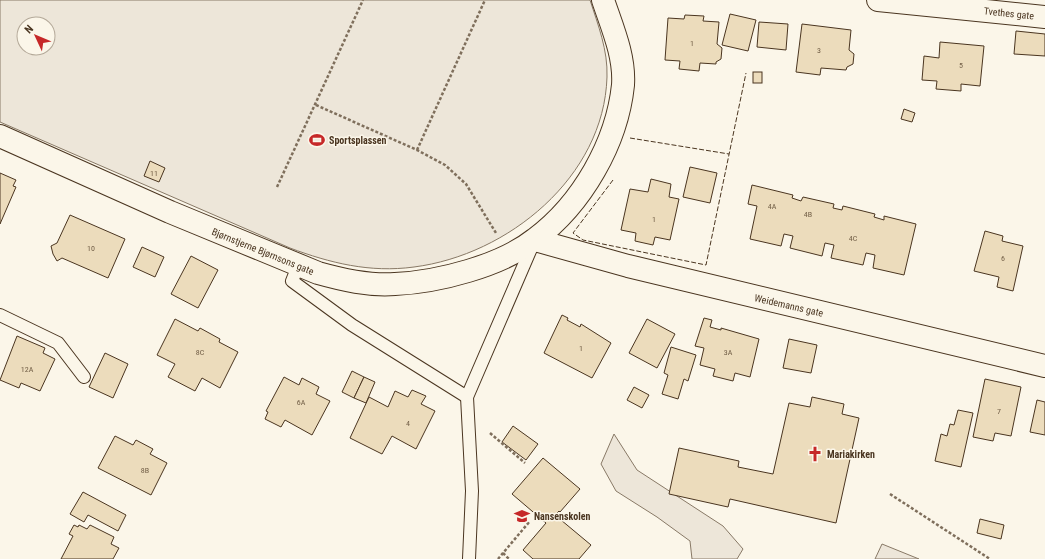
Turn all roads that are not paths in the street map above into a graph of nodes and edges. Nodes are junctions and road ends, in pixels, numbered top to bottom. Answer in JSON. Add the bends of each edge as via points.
{"nodes":[{"id":1,"x":603,"y":0,"type":"edge"},
{"id":2,"x":878,"y":0,"type":"edge"},
{"id":3,"x":1045,"y":17,"type":"edge"},
{"id":4,"x":0,"y":136,"type":"edge"},
{"id":5,"x":535,"y":240,"type":"junction"},
{"id":6,"x":298,"y":266,"type":"junction"},
{"id":7,"x":0,"y":315,"type":"edge"},
{"id":8,"x":1045,"y":366,"type":"edge"},
{"id":9,"x":84,"y":377,"type":"dead end"},
{"id":10,"x":467,"y":397,"type":"junction"},
{"id":11,"x":469,"y":559,"type":"edge"}],
"edges":[{"from":1,"to":5,"type":"street","name":"Bjørnstjerne Bjørnsons gate","via":[[622,59],[623,84],[620,104],[611,134],[583,189]]},
{"from":2,"to":3,"type":"street","name":"Tvethes gate"},
{"from":4,"to":6,"type":"street","name":"Bjørnstjerne Bjørnsons gate"},
{"from":5,"to":6,"type":"street","name":"Bjørnstjerne Bjørnsons gate","via":[[508,255],[452,275],[395,284],[342,280]]},
{"from":5,"to":8,"type":"street","name":"Weidemanns gate","via":[[628,266]]},
{"from":5,"to":10,"type":"lane"},
{"from":6,"to":10,"type":"lane","via":[[292,281],[352,326]]},
{"from":7,"to":9,"type":"lane","via":[[58,343]]},
{"from":10,"to":11,"type":"lane","via":[[472,491]]}]}
